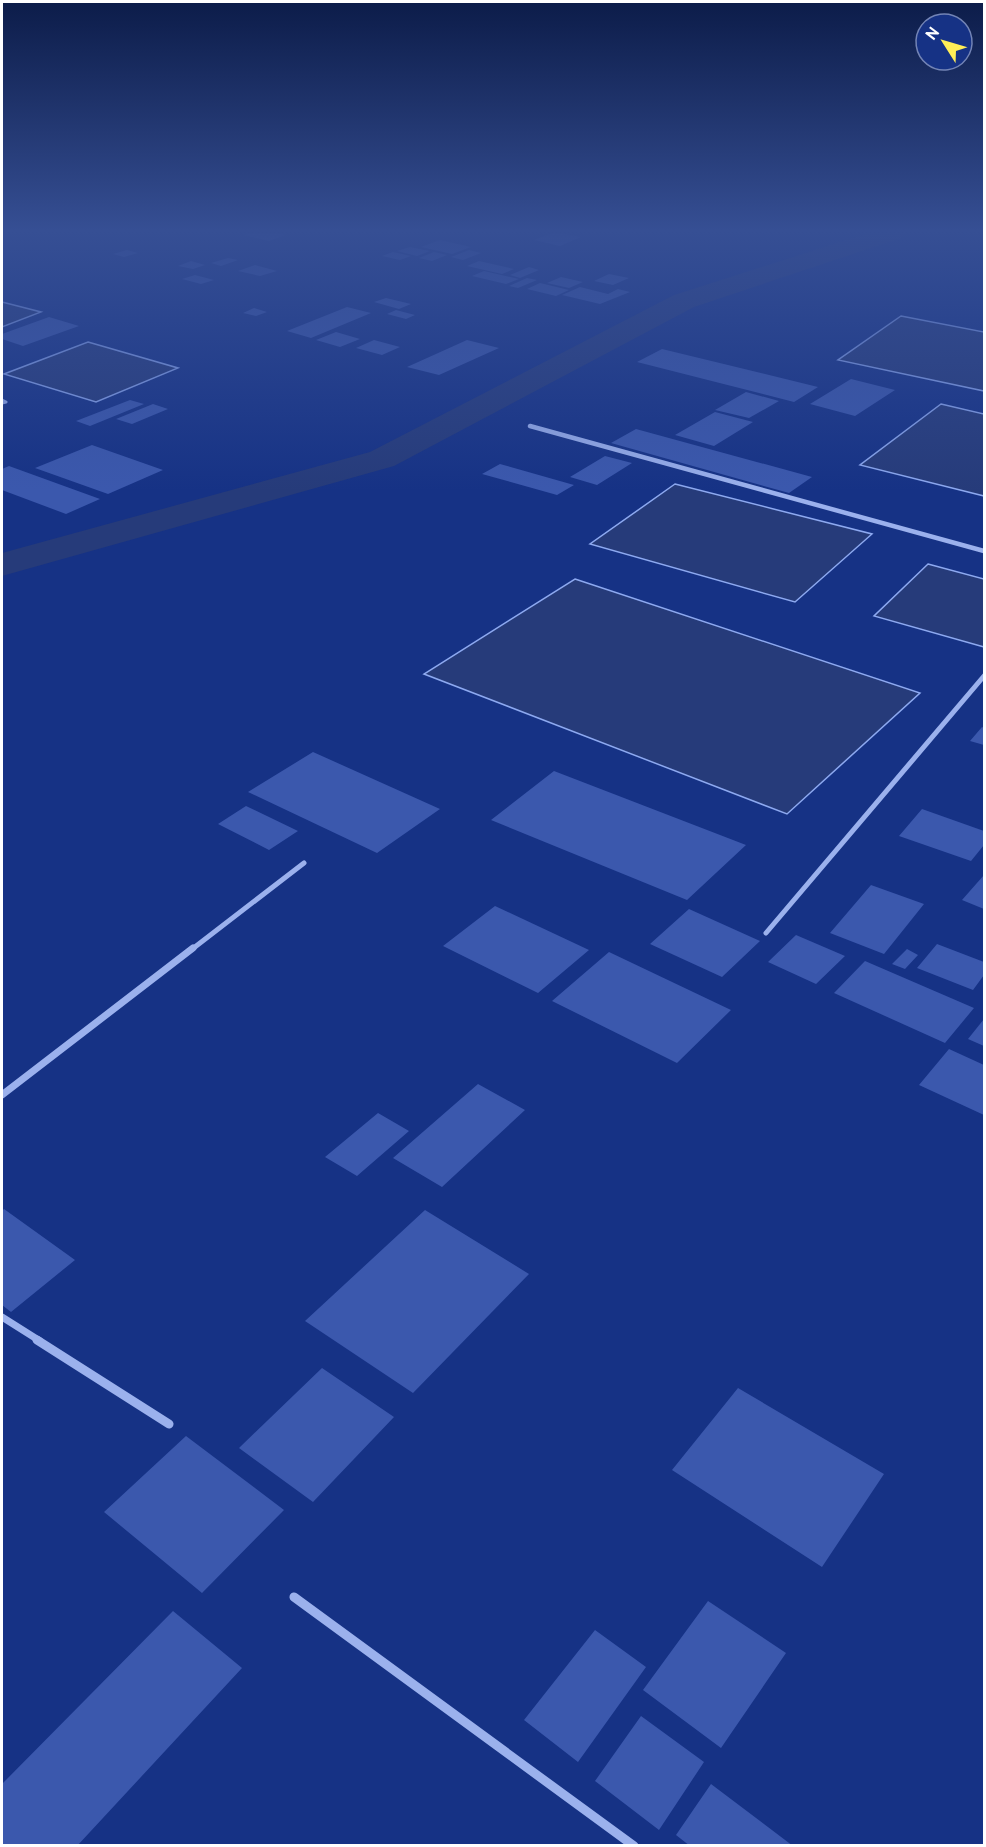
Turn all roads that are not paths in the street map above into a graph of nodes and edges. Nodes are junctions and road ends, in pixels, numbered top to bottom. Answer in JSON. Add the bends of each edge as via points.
{"nodes":[{"id":1,"x":530,"y":426,"type":"dead end"},
{"id":2,"x":984,"y":551,"type":"edge"},
{"id":3,"x":984,"y":676,"type":"edge"},
{"id":4,"x":304,"y":863,"type":"dead end"},
{"id":5,"x":766,"y":933,"type":"dead end"},
{"id":6,"x":2,"y":1095,"type":"edge"},
{"id":7,"x":2,"y":1317,"type":"edge"},
{"id":8,"x":169,"y":1424,"type":"dead end"},
{"id":9,"x":294,"y":1597,"type":"dead end"},
{"id":10,"x":634,"y":1845,"type":"edge"}],
"edges":[{"from":1,"to":2,"type":"street"},
{"from":3,"to":5,"type":"street"},
{"from":4,"to":6,"type":"street"},
{"from":7,"to":8,"type":"street"},
{"from":9,"to":10,"type":"street"}]}
